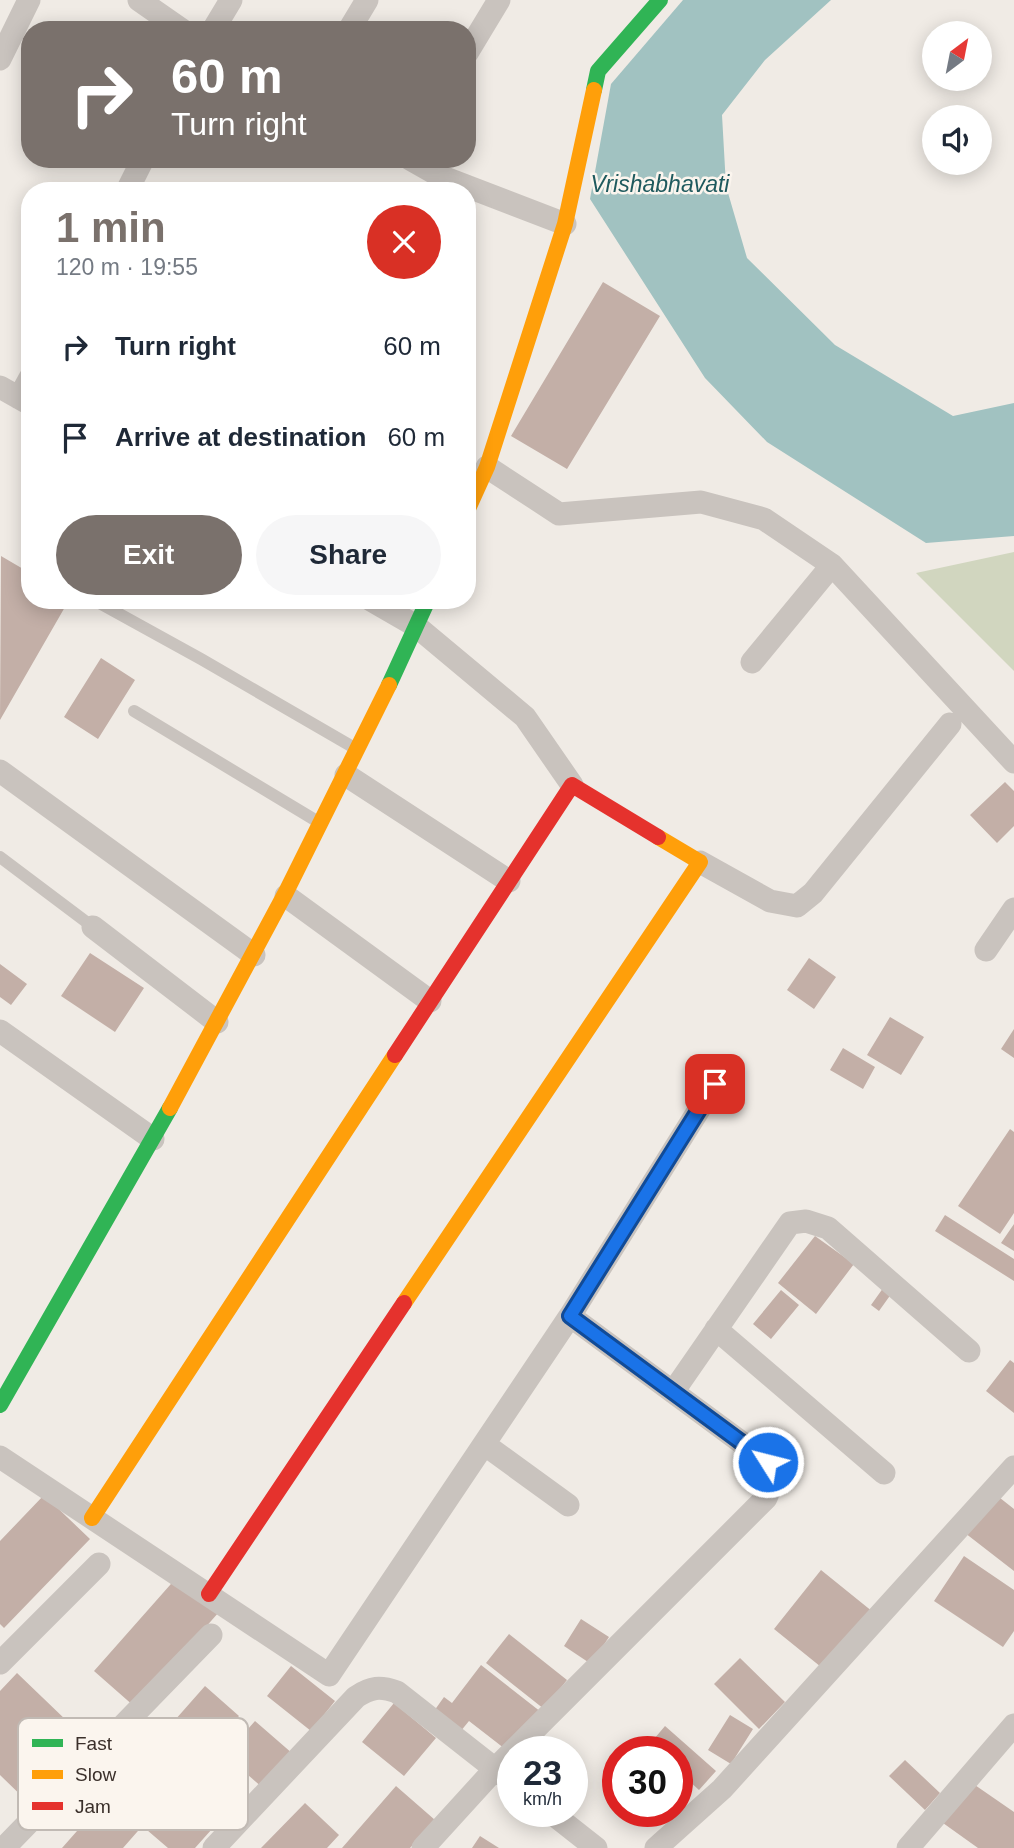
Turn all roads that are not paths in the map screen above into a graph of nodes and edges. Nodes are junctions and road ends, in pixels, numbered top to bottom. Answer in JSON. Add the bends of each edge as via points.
{"nodes":[{"id":1,"x":29,"y":0,"type":"edge"},
{"id":2,"x":139,"y":0,"type":"edge"},
{"id":3,"x":231,"y":0,"type":"edge"},
{"id":4,"x":366,"y":0,"type":"edge"},
{"id":5,"x":499,"y":0,"type":"edge"},
{"id":6,"x":660,"y":0,"type":"edge"},
{"id":7,"x":168,"y":21,"type":"edge"},
{"id":8,"x":218,"y":21,"type":"edge"},
{"id":9,"x":354,"y":21,"type":"edge"},
{"id":10,"x":476,"y":38,"type":"edge"},
{"id":11,"x":0,"y":59,"type":"edge"},
{"id":12,"x":426,"y":168,"type":"edge"},
{"id":13,"x":456,"y":182,"type":"edge"},
{"id":14,"x":476,"y":190,"type":"edge"},
{"id":15,"x":565,"y":224,"type":"junction"},
{"id":16,"x":486,"y":467,"type":"junction"},
{"id":17,"x":476,"y":490,"type":"edge"},
{"id":18,"x":832,"y":565,"type":"junction"},
{"id":19,"x":110,"y":609,"type":"edge"},
{"id":20,"x":387,"y":609,"type":"edge"},
{"id":21,"x":424,"y":609,"type":"edge"},
{"id":22,"x":416,"y":626,"type":"junction"},
{"id":23,"x":752,"y":662,"type":"dead end"},
{"id":24,"x":134,"y":711,"type":"dead end"},
{"id":25,"x":950,"y":724,"type":"dead end"},
{"id":26,"x":358,"y":750,"type":"junction"},
{"id":27,"x":1014,"y":762,"type":"edge"},
{"id":28,"x":0,"y":771,"type":"edge"},
{"id":29,"x":346,"y":775,"type":"junction"},
{"id":30,"x":572,"y":785,"type":"junction"},
{"id":31,"x":322,"y":824,"type":"junction"},
{"id":32,"x":0,"y":857,"type":"edge"},
{"id":33,"x":700,"y":862,"type":"junction"},
{"id":34,"x":509,"y":881,"type":"junction"},
{"id":35,"x":286,"y":896,"type":"junction"},
{"id":36,"x":1014,"y":909,"type":"edge"},
{"id":37,"x":93,"y":927,"type":"joint"},
{"id":38,"x":986,"y":950,"type":"dead end"},
{"id":39,"x":254,"y":955,"type":"junction"},
{"id":40,"x":430,"y":1001,"type":"junction"},
{"id":41,"x":217,"y":1022,"type":"junction"},
{"id":42,"x":0,"y":1031,"type":"edge"},
{"id":43,"x":715,"y":1084,"type":"dead end"},
{"id":44,"x":153,"y":1139,"type":"junction"},
{"id":45,"x":570,"y":1316,"type":"junction"},
{"id":46,"x":716,"y":1329,"type":"junction"},
{"id":47,"x":969,"y":1351,"type":"dead end"},
{"id":48,"x":673,"y":1392,"type":"junction"},
{"id":49,"x":0,"y":1405,"type":"edge"},
{"id":50,"x":484,"y":1444,"type":"junction"},
{"id":51,"x":0,"y":1457,"type":"edge"},
{"id":52,"x":1014,"y":1467,"type":"edge"},
{"id":53,"x":884,"y":1473,"type":"dead end"},
{"id":54,"x":568,"y":1506,"type":"dead end"},
{"id":55,"x":92,"y":1518,"type":"junction"},
{"id":56,"x":99,"y":1564,"type":"dead end"},
{"id":57,"x":209,"y":1594,"type":"junction"},
{"id":58,"x":211,"y":1635,"type":"dead end"},
{"id":59,"x":0,"y":1663,"type":"edge"},
{"id":60,"x":130,"y":1718,"type":"edge"},
{"id":61,"x":1014,"y":1725,"type":"edge"},
{"id":62,"x":542,"y":1736,"type":"edge"},
{"id":63,"x":497,"y":1771,"type":"edge"},
{"id":64,"x":497,"y":1782,"type":"edge"},
{"id":65,"x":248,"y":1812,"type":"edge"},
{"id":66,"x":569,"y":1827,"type":"edge"},
{"id":67,"x":21,"y":1830,"type":"edge"},
{"id":68,"x":231,"y":1830,"type":"edge"},
{"id":69,"x":4,"y":1848,"type":"edge"},
{"id":70,"x":214,"y":1848,"type":"edge"},
{"id":71,"x":423,"y":1848,"type":"edge"},
{"id":72,"x":596,"y":1848,"type":"edge"},
{"id":73,"x":656,"y":1848,"type":"edge"},
{"id":74,"x":910,"y":1848,"type":"edge"}],
"edges":[{"from":1,"to":11,"type":"street"},
{"from":2,"to":7,"type":"street"},
{"from":3,"to":8,"type":"street"},
{"from":4,"to":9,"type":"street"},
{"from":5,"to":10,"type":"street"},
{"from":6,"to":15,"type":"street","via":[[598,71]]},
{"from":12,"to":13,"type":"street"},
{"from":14,"to":15,"type":"street"},
{"from":15,"to":16,"type":"street"},
{"from":16,"to":17,"type":"street"},
{"from":16,"to":18,"type":"street","via":[[559,514],[701,502],[764,519]]},
{"from":18,"to":23,"type":"street"},
{"from":18,"to":27,"type":"street"},
{"from":19,"to":26,"type":"lane"},
{"from":20,"to":22,"type":"street"},
{"from":21,"to":22,"type":"street"},
{"from":22,"to":26,"type":"street"},
{"from":22,"to":30,"type":"street","via":[[525,717]]},
{"from":24,"to":31,"type":"lane"},
{"from":25,"to":33,"type":"street","via":[[813,893],[797,906],[769,901]]},
{"from":26,"to":29,"type":"street"},
{"from":28,"to":39,"type":"street"},
{"from":29,"to":31,"type":"street"},
{"from":29,"to":34,"type":"street"},
{"from":30,"to":33,"type":"street"},
{"from":30,"to":34,"type":"street"},
{"from":31,"to":35,"type":"street"},
{"from":32,"to":37,"type":"lane"},
{"from":33,"to":57,"type":"street"},
{"from":34,"to":40,"type":"street"},
{"from":35,"to":39,"type":"street"},
{"from":35,"to":40,"type":"street"},
{"from":36,"to":38,"type":"street"},
{"from":37,"to":41,"type":"street"},
{"from":39,"to":41,"type":"street"},
{"from":40,"to":55,"type":"street"},
{"from":41,"to":44,"type":"street"},
{"from":42,"to":44,"type":"street"},
{"from":43,"to":45,"type":"street"},
{"from":44,"to":49,"type":"street"},
{"from":45,"to":48,"type":"street"},
{"from":45,"to":50,"type":"street"},
{"from":46,"to":47,"type":"street","via":[[790,1223],[806,1221],[828,1228]]},
{"from":46,"to":48,"type":"street"},
{"from":46,"to":53,"type":"street"},
{"from":48,"to":62,"type":"street","via":[[768,1462],[775,1476],[766,1498]]},
{"from":50,"to":54,"type":"street"},
{"from":50,"to":57,"type":"street","via":[[329,1675]]},
{"from":51,"to":55,"type":"street"},
{"from":52,"to":73,"type":"street","via":[[722,1789]]},
{"from":55,"to":57,"type":"street"},
{"from":56,"to":59,"type":"street"},
{"from":58,"to":60,"type":"street"},
{"from":61,"to":74,"type":"street"},
{"from":63,"to":65,"type":"street","via":[[397,1692],[380,1687],[356,1697]]},
{"from":64,"to":71,"type":"street"},
{"from":66,"to":72,"type":"street"},
{"from":67,"to":69,"type":"street"},
{"from":68,"to":70,"type":"street"}]}
